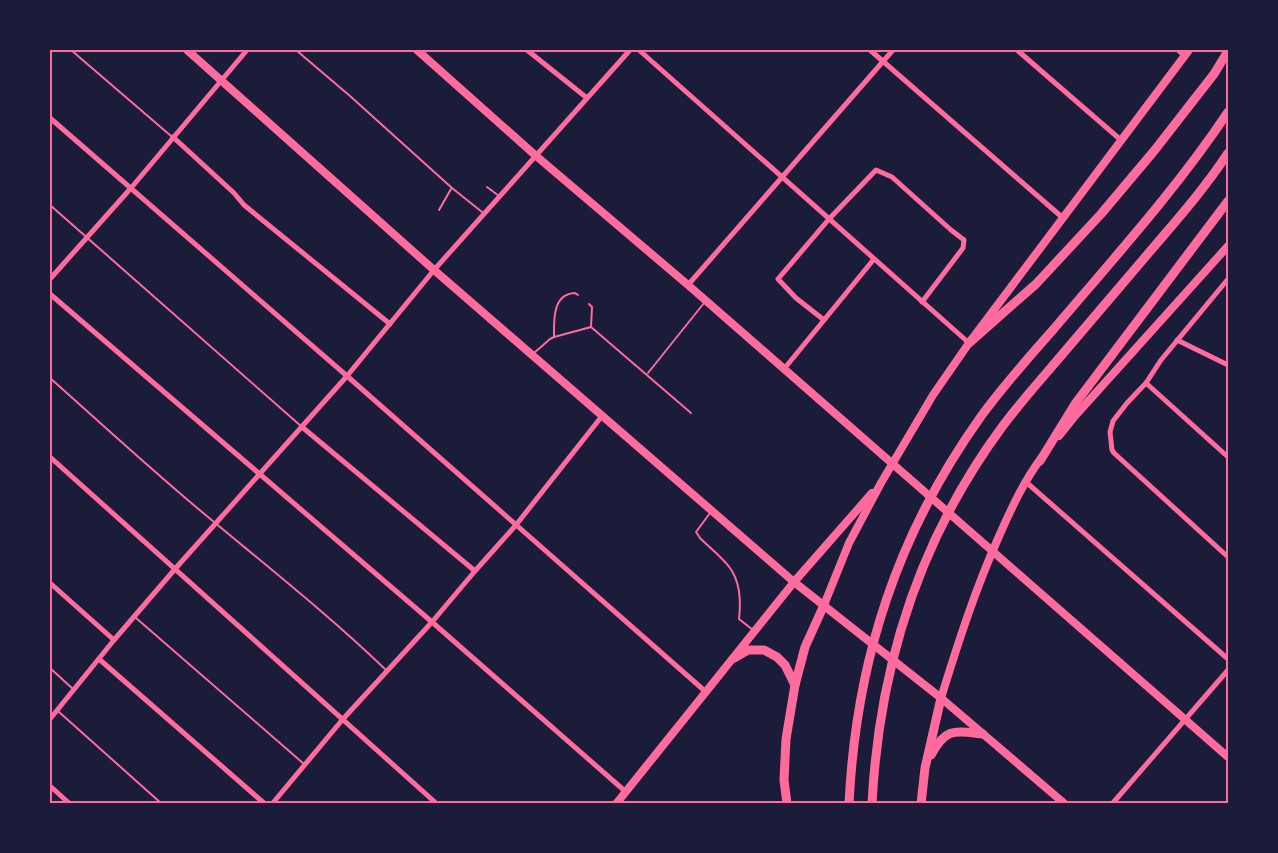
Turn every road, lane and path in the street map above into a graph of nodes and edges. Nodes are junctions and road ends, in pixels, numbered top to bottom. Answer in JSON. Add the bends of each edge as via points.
{"nodes":[{"id":1,"x":71,"y":50,"type":"edge"},
{"id":2,"x":187,"y":50,"type":"edge"},
{"id":3,"x":247,"y":50,"type":"edge"},
{"id":4,"x":296,"y":50,"type":"edge"},
{"id":5,"x":417,"y":50,"type":"edge"},
{"id":6,"x":527,"y":50,"type":"edge"},
{"id":7,"x":630,"y":50,"type":"edge"},
{"id":8,"x":639,"y":50,"type":"edge"},
{"id":9,"x":870,"y":50,"type":"edge"},
{"id":10,"x":893,"y":50,"type":"edge"},
{"id":11,"x":1017,"y":50,"type":"edge"},
{"id":12,"x":1178,"y":50,"type":"edge"},
{"id":13,"x":1228,"y":51,"type":"edge"},
{"id":14,"x":1187,"y":52,"type":"edge"},
{"id":15,"x":883,"y":61,"type":"junction"},
{"id":16,"x":221,"y":79,"type":"junction"},
{"id":17,"x":587,"y":98,"type":"junction"},
{"id":18,"x":1228,"y":112,"type":"edge"},
{"id":19,"x":50,"y":118,"type":"edge"},
{"id":20,"x":173,"y":137,"type":"junction"},
{"id":21,"x":1122,"y":141,"type":"junction"},
{"id":22,"x":1228,"y":153,"type":"edge"},
{"id":23,"x":535,"y":155,"type":"junction"},
{"id":24,"x":782,"y":177,"type":"junction"},
{"id":25,"x":487,"y":187,"type":"dead end"},
{"id":26,"x":130,"y":188,"type":"junction"},
{"id":27,"x":452,"y":188,"type":"junction"},
{"id":28,"x":500,"y":196,"type":"junction"},
{"id":29,"x":1228,"y":201,"type":"edge"},
{"id":30,"x":50,"y":205,"type":"edge"},
{"id":31,"x":439,"y":210,"type":"dead end"},
{"id":32,"x":484,"y":214,"type":"junction"},
{"id":33,"x":829,"y":219,"type":"junction"},
{"id":34,"x":1063,"y":219,"type":"junction"},
{"id":35,"x":87,"y":237,"type":"junction"},
{"id":36,"x":1228,"y":246,"type":"edge"},
{"id":37,"x":874,"y":259,"type":"junction"},
{"id":38,"x":434,"y":270,"type":"junction"},
{"id":39,"x":50,"y":279,"type":"edge"},
{"id":40,"x":1228,"y":279,"type":"edge"},
{"id":41,"x":688,"y":285,"type":"junction"},
{"id":42,"x":50,"y":294,"type":"edge"},
{"id":43,"x":578,"y":295,"type":"dead end"},
{"id":44,"x":706,"y":301,"type":"junction"},
{"id":45,"x":922,"y":302,"type":"junction"},
{"id":46,"x":589,"y":304,"type":"dead end"},
{"id":47,"x":824,"y":320,"type":"junction"},
{"id":48,"x":390,"y":324,"type":"junction"},
{"id":49,"x":591,"y":327,"type":"junction"},
{"id":50,"x":554,"y":337,"type":"junction"},
{"id":51,"x":1177,"y":340,"type":"junction"},
{"id":52,"x":969,"y":343,"type":"junction"},
{"id":53,"x":532,"y":355,"type":"junction"},
{"id":54,"x":1228,"y":365,"type":"edge"},
{"id":55,"x":784,"y":369,"type":"junction"},
{"id":56,"x":647,"y":374,"type":"junction"},
{"id":57,"x":347,"y":376,"type":"junction"},
{"id":58,"x":50,"y":378,"type":"edge"},
{"id":59,"x":1146,"y":383,"type":"junction"},
{"id":60,"x":691,"y":413,"type":"dead end"},
{"id":61,"x":603,"y":416,"type":"junction"},
{"id":62,"x":302,"y":427,"type":"junction"},
{"id":63,"x":50,"y":457,"type":"edge"},
{"id":64,"x":1228,"y":457,"type":"edge"},
{"id":65,"x":1040,"y":460,"type":"junction"},
{"id":66,"x":893,"y":464,"type":"junction"},
{"id":67,"x":261,"y":474,"type":"junction"},
{"id":68,"x":1026,"y":482,"type":"junction"},
{"id":69,"x":881,"y":483,"type":"junction"},
{"id":70,"x":712,"y":511,"type":"junction"},
{"id":71,"x":215,"y":523,"type":"junction"},
{"id":72,"x":516,"y":525,"type":"junction"},
{"id":73,"x":992,"y":551,"type":"junction"},
{"id":74,"x":1228,"y":557,"type":"edge"},
{"id":75,"x":175,"y":569,"type":"junction"},
{"id":76,"x":475,"y":571,"type":"junction"},
{"id":77,"x":794,"y":582,"type":"junction"},
{"id":78,"x":50,"y":583,"type":"edge"},
{"id":79,"x":824,"y":605,"type":"junction"},
{"id":80,"x":134,"y":616,"type":"junction"},
{"id":81,"x":432,"y":622,"type":"junction"},
{"id":82,"x":755,"y":631,"type":"junction"},
{"id":83,"x":114,"y":639,"type":"junction"},
{"id":84,"x":734,"y":658,"type":"junction"},
{"id":85,"x":99,"y":659,"type":"junction"},
{"id":86,"x":1228,"y":659,"type":"edge"},
{"id":87,"x":50,"y":668,"type":"edge"},
{"id":88,"x":1228,"y":670,"type":"edge"},
{"id":89,"x":387,"y":671,"type":"junction"},
{"id":90,"x":795,"y":685,"type":"junction"},
{"id":91,"x":74,"y":690,"type":"junction"},
{"id":92,"x":706,"y":692,"type":"junction"},
{"id":93,"x":941,"y":698,"type":"junction"},
{"id":94,"x":57,"y":710,"type":"junction"},
{"id":95,"x":50,"y":719,"type":"edge"},
{"id":96,"x":343,"y":719,"type":"junction"},
{"id":97,"x":1185,"y":720,"type":"junction"},
{"id":98,"x":983,"y":734,"type":"junction"},
{"id":99,"x":1228,"y":757,"type":"edge"},
{"id":100,"x":305,"y":765,"type":"junction"},
{"id":101,"x":925,"y":768,"type":"junction"},
{"id":102,"x":50,"y":786,"type":"edge"},
{"id":103,"x":626,"y":792,"type":"junction"},
{"id":104,"x":70,"y":804,"type":"edge"},
{"id":105,"x":162,"y":804,"type":"edge"},
{"id":106,"x":265,"y":804,"type":"edge"},
{"id":107,"x":272,"y":804,"type":"edge"},
{"id":108,"x":437,"y":804,"type":"edge"},
{"id":109,"x":616,"y":804,"type":"edge"},
{"id":110,"x":787,"y":804,"type":"edge"},
{"id":111,"x":849,"y":804,"type":"edge"},
{"id":112,"x":872,"y":804,"type":"edge"},
{"id":113,"x":921,"y":804,"type":"edge"},
{"id":114,"x":1065,"y":804,"type":"edge"},
{"id":115,"x":1112,"y":804,"type":"edge"}],
"edges":[{"from":1,"to":20,"type":"lane"},
{"from":2,"to":16,"type":"main road"},
{"from":3,"to":16,"type":"street"},
{"from":4,"to":27,"type":"lane"},
{"from":5,"to":23,"type":"main road"},
{"from":6,"to":17,"type":"street"},
{"from":7,"to":17,"type":"street"},
{"from":8,"to":24,"type":"street"},
{"from":9,"to":15,"type":"street"},
{"from":10,"to":15,"type":"street"},
{"from":11,"to":21,"type":"street"},
{"from":12,"to":14,"type":"street"},
{"from":13,"to":52,"type":"highway","via":[[1214,74],[1101,214],[1036,284]]},
{"from":14,"to":21,"type":"main road"},
{"from":15,"to":24,"type":"street"},
{"from":15,"to":34,"type":"street"},
{"from":16,"to":20,"type":"street"},
{"from":16,"to":38,"type":"main road"},
{"from":17,"to":23,"type":"street"},
{"from":18,"to":111,"type":"highway","via":[[1167,195],[984,413],[929,500],[904,553],[877,627],[854,738]]},
{"from":19,"to":26,"type":"street"},
{"from":20,"to":26,"type":"street"},
{"from":20,"to":48,"type":"street","via":[[244,205]]},
{"from":21,"to":34,"type":"main road"},
{"from":22,"to":112,"type":"highway","via":[[1002,427],[947,515],[907,609],[888,677],[876,744]]},
{"from":23,"to":28,"type":"street"},
{"from":23,"to":41,"type":"main road"},
{"from":24,"to":33,"type":"street"},
{"from":24,"to":41,"type":"street"},
{"from":25,"to":28,"type":"lane"},
{"from":26,"to":35,"type":"street"},
{"from":26,"to":57,"type":"street"},
{"from":27,"to":31,"type":"lane"},
{"from":27,"to":32,"type":"lane"},
{"from":28,"to":32,"type":"street"},
{"from":29,"to":65,"type":"highway","via":[[1075,404]]},
{"from":30,"to":35,"type":"lane"},
{"from":32,"to":38,"type":"street"},
{"from":33,"to":37,"type":"street"},
{"from":33,"to":45,"type":"street","via":[[876,170],[892,177],[964,240],[963,248]]},
{"from":33,"to":47,"type":"street","via":[[778,279]]},
{"from":34,"to":52,"type":"main road"},
{"from":35,"to":39,"type":"street"},
{"from":35,"to":62,"type":"lane"},
{"from":36,"to":65,"type":"main road"},
{"from":37,"to":45,"type":"street"},
{"from":37,"to":47,"type":"street"},
{"from":38,"to":48,"type":"street"},
{"from":38,"to":53,"type":"main road"},
{"from":40,"to":51,"type":"street"},
{"from":41,"to":44,"type":"main road"},
{"from":42,"to":67,"type":"street"},
{"from":43,"to":50,"type":"lane","via":[[567,294],[558,304],[554,312]]},
{"from":44,"to":55,"type":"main road"},
{"from":44,"to":56,"type":"lane"},
{"from":45,"to":52,"type":"street"},
{"from":46,"to":49,"type":"lane","via":[[593,315]]},
{"from":47,"to":55,"type":"street"},
{"from":48,"to":57,"type":"street"},
{"from":49,"to":50,"type":"lane"},
{"from":49,"to":56,"type":"lane"},
{"from":50,"to":53,"type":"lane"},
{"from":51,"to":54,"type":"street"},
{"from":51,"to":59,"type":"street"},
{"from":52,"to":66,"type":"main road"},
{"from":53,"to":61,"type":"main road"},
{"from":55,"to":66,"type":"main road"},
{"from":56,"to":60,"type":"lane"},
{"from":57,"to":62,"type":"street"},
{"from":57,"to":72,"type":"street"},
{"from":58,"to":71,"type":"lane"},
{"from":59,"to":64,"type":"street"},
{"from":59,"to":74,"type":"street","via":[[1113,421],[1112,450]]},
{"from":61,"to":70,"type":"main road"},
{"from":61,"to":72,"type":"street"},
{"from":62,"to":67,"type":"street"},
{"from":62,"to":76,"type":"street"},
{"from":63,"to":75,"type":"street"},
{"from":65,"to":68,"type":"main road"},
{"from":66,"to":69,"type":"main road"},
{"from":66,"to":73,"type":"main road"},
{"from":67,"to":71,"type":"street"},
{"from":67,"to":81,"type":"street"},
{"from":68,"to":73,"type":"main road"},
{"from":68,"to":86,"type":"street"},
{"from":69,"to":77,"type":"main road"},
{"from":69,"to":79,"type":"main road","via":[[849,543]]},
{"from":70,"to":77,"type":"main road"},
{"from":70,"to":82,"type":"lane","via":[[696,532],[731,568],[739,588],[739,619]]},
{"from":71,"to":75,"type":"street"},
{"from":71,"to":89,"type":"lane"},
{"from":72,"to":76,"type":"street"},
{"from":72,"to":92,"type":"street"},
{"from":73,"to":93,"type":"main road"},
{"from":73,"to":97,"type":"main road"},
{"from":75,"to":80,"type":"street"},
{"from":75,"to":96,"type":"street"},
{"from":76,"to":81,"type":"street"},
{"from":77,"to":79,"type":"main road"},
{"from":77,"to":82,"type":"main road"},
{"from":78,"to":83,"type":"street"},
{"from":79,"to":90,"type":"highway","via":[[805,647]]},
{"from":79,"to":93,"type":"main road"},
{"from":80,"to":83,"type":"street"},
{"from":80,"to":100,"type":"lane"},
{"from":81,"to":89,"type":"street"},
{"from":81,"to":103,"type":"street"},
{"from":82,"to":84,"type":"main road"},
{"from":83,"to":85,"type":"street"},
{"from":84,"to":90,"type":"highway","via":[[748,650],[764,651],[785,665]]},
{"from":84,"to":92,"type":"main road"},
{"from":85,"to":91,"type":"street"},
{"from":85,"to":106,"type":"street"},
{"from":87,"to":91,"type":"lane"},
{"from":88,"to":97,"type":"street"},
{"from":89,"to":96,"type":"street"},
{"from":90,"to":110,"type":"highway","via":[[786,739]]},
{"from":91,"to":94,"type":"street"},
{"from":92,"to":103,"type":"main road"},
{"from":93,"to":98,"type":"main road"},
{"from":93,"to":101,"type":"highway"},
{"from":94,"to":95,"type":"street"},
{"from":94,"to":105,"type":"lane"},
{"from":96,"to":100,"type":"street"},
{"from":96,"to":108,"type":"street"},
{"from":97,"to":99,"type":"main road"},
{"from":97,"to":115,"type":"street"},
{"from":98,"to":101,"type":"highway","via":[[948,734]]},
{"from":98,"to":114,"type":"main road"},
{"from":100,"to":107,"type":"street"},
{"from":101,"to":113,"type":"highway"},
{"from":102,"to":104,"type":"street"},
{"from":103,"to":109,"type":"main road"}]}
